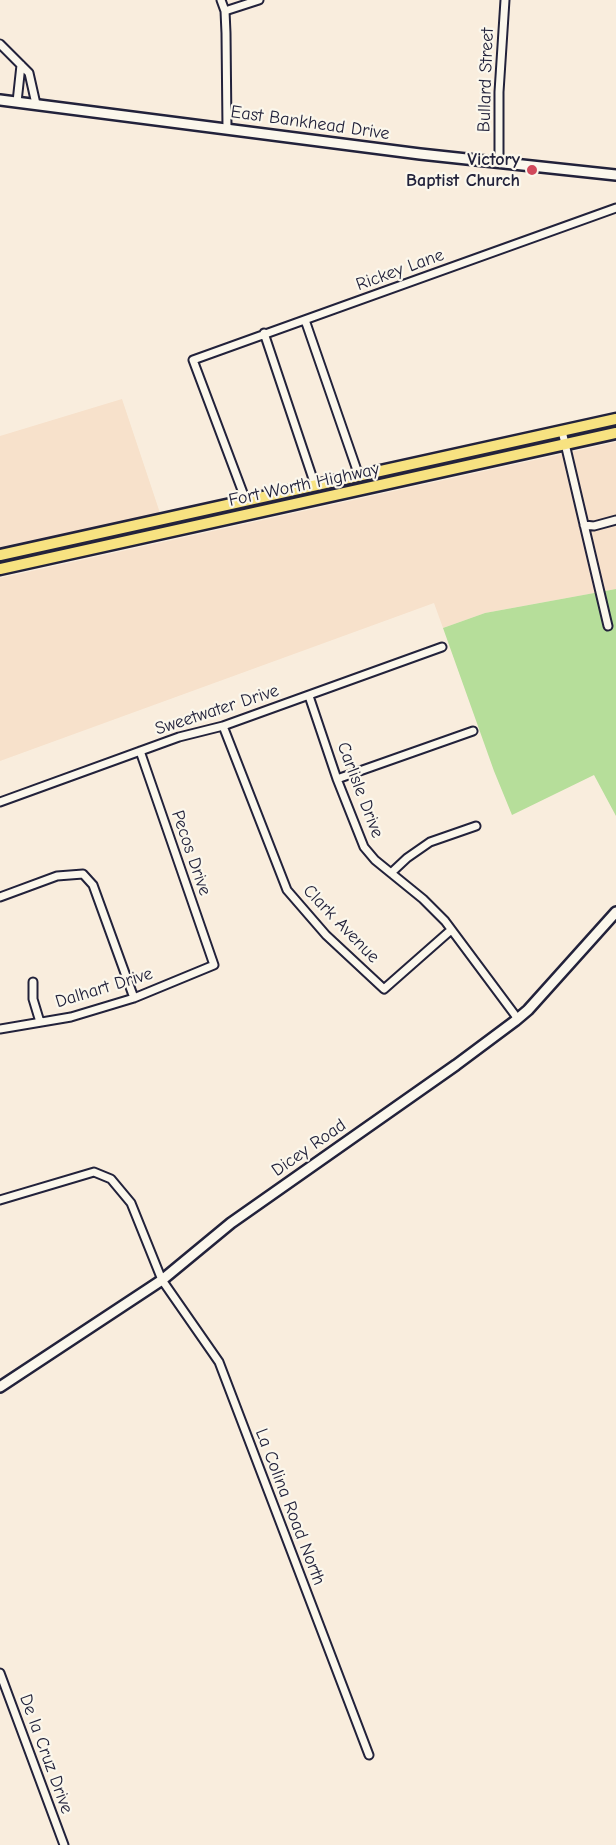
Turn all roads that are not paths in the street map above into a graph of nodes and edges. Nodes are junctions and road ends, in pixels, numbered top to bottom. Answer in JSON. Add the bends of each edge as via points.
{"nodes":[{"id":1,"x":221,"y":0,"type":"edge"},
{"id":2,"x":259,"y":0,"type":"edge"},
{"id":3,"x":505,"y":0,"type":"edge"},
{"id":4,"x":225,"y":11,"type":"junction"},
{"id":5,"x":0,"y":44,"type":"edge"},
{"id":6,"x":21,"y":65,"type":"junction"},
{"id":7,"x":0,"y":100,"type":"edge"},
{"id":8,"x":17,"y":102,"type":"junction"},
{"id":9,"x":36,"y":104,"type":"junction"},
{"id":10,"x":227,"y":128,"type":"junction"},
{"id":11,"x":500,"y":162,"type":"junction"},
{"id":12,"x":616,"y":175,"type":"edge"},
{"id":13,"x":616,"y":208,"type":"edge"},
{"id":14,"x":305,"y":320,"type":"junction"},
{"id":15,"x":264,"y":333,"type":"junction"},
{"id":16,"x":616,"y":419,"type":"edge"},
{"id":17,"x":562,"y":431,"type":"junction"},
{"id":18,"x":616,"y":433,"type":"edge"},
{"id":19,"x":566,"y":444,"type":"junction"},
{"id":20,"x":404,"y":466,"type":"junction"},
{"id":21,"x":359,"y":476,"type":"junction"},
{"id":22,"x":407,"y":479,"type":"junction"},
{"id":23,"x":315,"y":485,"type":"junction"},
{"id":24,"x":283,"y":493,"type":"junction"},
{"id":25,"x":246,"y":501,"type":"junction"},
{"id":26,"x":285,"y":506,"type":"junction"},
{"id":27,"x":616,"y":520,"type":"edge"},
{"id":28,"x":584,"y":525,"type":"junction"},
{"id":29,"x":76,"y":538,"type":"junction"},
{"id":30,"x":80,"y":552,"type":"junction"},
{"id":31,"x":0,"y":555,"type":"edge"},
{"id":32,"x":0,"y":569,"type":"edge"},
{"id":33,"x":608,"y":627,"type":"dead end"},
{"id":34,"x":442,"y":647,"type":"dead end"},
{"id":35,"x":309,"y":696,"type":"junction"},
{"id":36,"x":223,"y":726,"type":"junction"},
{"id":37,"x":473,"y":731,"type":"dead end"},
{"id":38,"x":140,"y":751,"type":"junction"},
{"id":39,"x":337,"y":779,"type":"junction"},
{"id":40,"x":0,"y":802,"type":"edge"},
{"id":41,"x":476,"y":826,"type":"dead end"},
{"id":42,"x":391,"y":873,"type":"junction"},
{"id":43,"x":0,"y":897,"type":"edge"},
{"id":44,"x":616,"y":912,"type":"edge"},
{"id":45,"x":452,"y":930,"type":"junction"},
{"id":46,"x":214,"y":965,"type":"joint"},
{"id":47,"x":33,"y":982,"type":"dead end"},
{"id":48,"x":134,"y":998,"type":"junction"},
{"id":49,"x":518,"y":1019,"type":"junction"},
{"id":50,"x":40,"y":1022,"type":"junction"},
{"id":51,"x":0,"y":1029,"type":"edge"},
{"id":52,"x":0,"y":1200,"type":"edge"},
{"id":53,"x":162,"y":1280,"type":"junction"},
{"id":54,"x":0,"y":1387,"type":"edge"},
{"id":55,"x":0,"y":1673,"type":"edge"},
{"id":56,"x":369,"y":1755,"type":"dead end"},
{"id":57,"x":64,"y":1845,"type":"edge"}],
"edges":[{"from":1,"to":4,"type":"street"},
{"from":2,"to":4,"type":"street"},
{"from":3,"to":11,"type":"street","name":"Bullard Street","via":[[499,92]]},
{"from":4,"to":10,"type":"street"},
{"from":5,"to":6,"type":"street"},
{"from":6,"to":8,"type":"street"},
{"from":6,"to":9,"type":"street","via":[[29,73]]},
{"from":7,"to":8,"type":"street","name":"East Bankhead Drive"},
{"from":8,"to":9,"type":"street","name":"East Bankhead Drive"},
{"from":9,"to":10,"type":"street","name":"East Bankhead Drive"},
{"from":10,"to":11,"type":"street","name":"East Bankhead Drive"},
{"from":11,"to":12,"type":"street","name":"East Bankhead Drive"},
{"from":13,"to":14,"type":"street","name":"Rickey Lane"},
{"from":14,"to":15,"type":"street","name":"Rickey Lane"},
{"from":14,"to":21,"type":"street"},
{"from":15,"to":23,"type":"street"},
{"from":15,"to":25,"type":"street","name":"Rickey Lane","via":[[193,360]]},
{"from":16,"to":17,"type":"main road","name":"Fort Worth Highway"},
{"from":17,"to":19,"type":"street"},
{"from":17,"to":20,"type":"main road","name":"Fort Worth Highway"},
{"from":18,"to":19,"type":"main road","name":"Fort Worth Highway"},
{"from":19,"to":22,"type":"main road","name":"Fort Worth Highway"},
{"from":19,"to":28,"type":"street"},
{"from":20,"to":21,"type":"main road","name":"Fort Worth Highway"},
{"from":20,"to":22,"type":"main road"},
{"from":21,"to":23,"type":"main road","name":"Fort Worth Highway"},
{"from":22,"to":26,"type":"main road","name":"Fort Worth Highway"},
{"from":23,"to":24,"type":"main road","name":"Fort Worth Highway"},
{"from":24,"to":25,"type":"main road","name":"Fort Worth Highway"},
{"from":24,"to":26,"type":"main road"},
{"from":25,"to":29,"type":"main road","name":"Fort Worth Highway"},
{"from":26,"to":30,"type":"main road","name":"Fort Worth Highway"},
{"from":27,"to":28,"type":"street"},
{"from":28,"to":33,"type":"street"},
{"from":29,"to":30,"type":"main road"},
{"from":29,"to":31,"type":"main road","name":"Fort Worth Highway"},
{"from":30,"to":32,"type":"main road","name":"Fort Worth Highway"},
{"from":34,"to":35,"type":"street","name":"Sweetwater Drive"},
{"from":35,"to":36,"type":"street","name":"Sweetwater Drive"},
{"from":35,"to":39,"type":"street","name":"Carlisle Drive"},
{"from":36,"to":38,"type":"street","name":"Sweetwater Drive"},
{"from":36,"to":45,"type":"street","name":"Clark Avenue","via":[[287,890],[326,935],[384,989]]},
{"from":37,"to":39,"type":"street"},
{"from":38,"to":40,"type":"street","name":"Sweetwater Drive"},
{"from":38,"to":46,"type":"street","name":"Pecos Drive"},
{"from":39,"to":42,"type":"street","name":"Carlisle Drive","via":[[364,847]]},
{"from":41,"to":42,"type":"street","via":[[430,842]]},
{"from":42,"to":45,"type":"street","name":"Carlisle Drive"},
{"from":43,"to":48,"type":"street","via":[[57,876],[83,874],[93,885]]},
{"from":44,"to":49,"type":"street","name":"Dicey Road"},
{"from":45,"to":49,"type":"street","name":"Carlisle Drive"},
{"from":46,"to":48,"type":"street","name":"Dalhart Drive"},
{"from":47,"to":50,"type":"street"},
{"from":48,"to":50,"type":"street","name":"Dalhart Drive"},
{"from":49,"to":53,"type":"street","name":"Dicey Road","via":[[231,1223]]},
{"from":50,"to":51,"type":"street","name":"Dalhart Drive"},
{"from":52,"to":53,"type":"street","name":"La Colina Road North","via":[[94,1172],[111,1179],[131,1203]]},
{"from":53,"to":54,"type":"street","name":"Dicey Road"},
{"from":53,"to":56,"type":"street","name":"La Colina Road North","via":[[219,1362]]},
{"from":55,"to":57,"type":"street","name":"De la Cruz Drive"}]}
